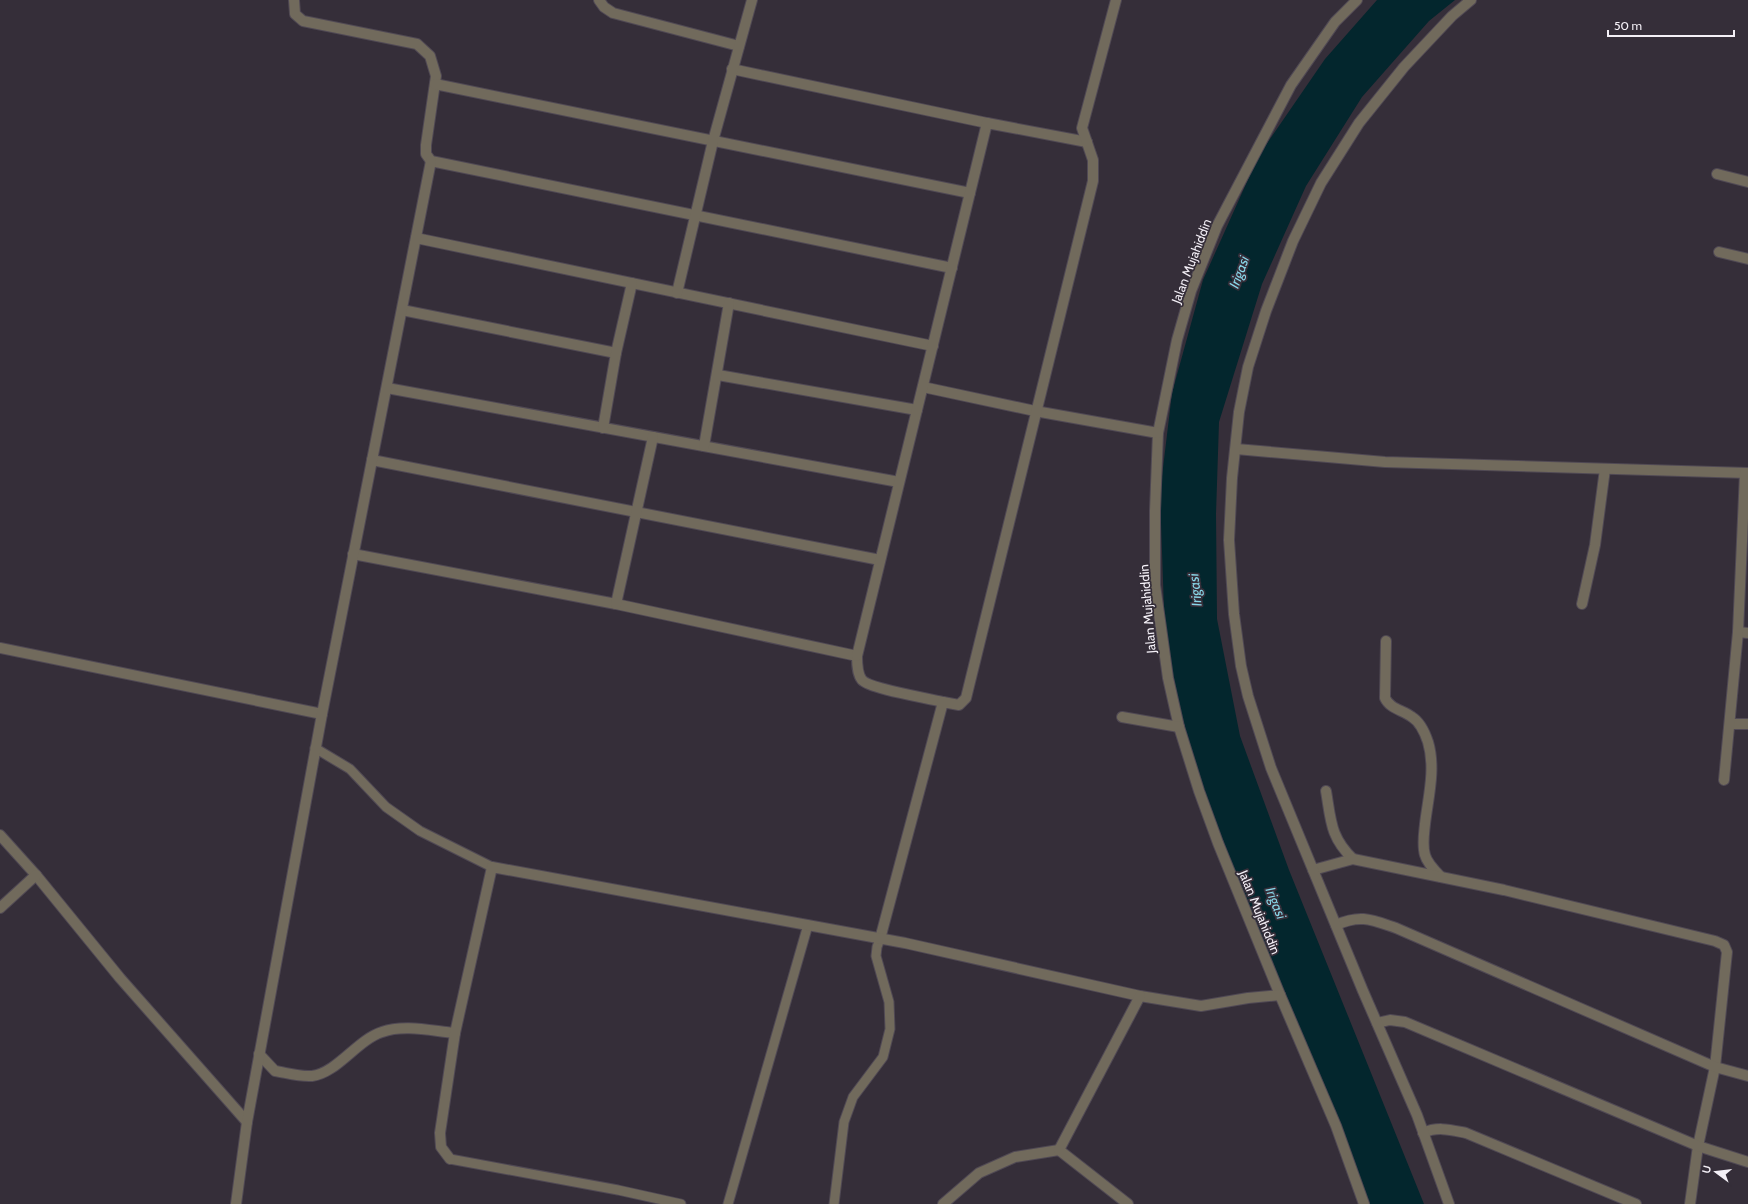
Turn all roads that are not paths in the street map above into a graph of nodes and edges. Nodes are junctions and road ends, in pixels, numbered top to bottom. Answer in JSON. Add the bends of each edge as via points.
{"nodes":[{"id":1,"x":294,"y":0,"type":"edge"},
{"id":2,"x":599,"y":0,"type":"edge"},
{"id":3,"x":752,"y":0,"type":"edge"},
{"id":4,"x":1116,"y":0,"type":"edge"},
{"id":5,"x":1357,"y":0,"type":"edge"},
{"id":6,"x":1471,"y":0,"type":"edge"},
{"id":7,"x":739,"y":46,"type":"junction"},
{"id":8,"x":732,"y":69,"type":"junction"},
{"id":9,"x":435,"y":84,"type":"junction"},
{"id":10,"x":987,"y":123,"type":"junction"},
{"id":11,"x":713,"y":141,"type":"junction"},
{"id":12,"x":1087,"y":142,"type":"junction"},
{"id":13,"x":431,"y":161,"type":"junction"},
{"id":14,"x":1717,"y":174,"type":"dead end"},
{"id":15,"x":1748,"y":182,"type":"edge"},
{"id":16,"x":970,"y":192,"type":"junction"},
{"id":17,"x":696,"y":216,"type":"junction"},
{"id":18,"x":416,"y":238,"type":"junction"},
{"id":19,"x":1719,"y":252,"type":"dead end"},
{"id":20,"x":1748,"y":259,"type":"edge"},
{"id":21,"x":952,"y":268,"type":"junction"},
{"id":22,"x":632,"y":283,"type":"junction"},
{"id":23,"x":677,"y":292,"type":"junction"},
{"id":24,"x":729,"y":303,"type":"junction"},
{"id":25,"x":402,"y":310,"type":"junction"},
{"id":26,"x":933,"y":346,"type":"junction"},
{"id":27,"x":616,"y":353,"type":"junction"},
{"id":28,"x":718,"y":375,"type":"junction"},
{"id":29,"x":923,"y":387,"type":"junction"},
{"id":30,"x":387,"y":388,"type":"junction"},
{"id":31,"x":917,"y":410,"type":"junction"},
{"id":32,"x":1035,"y":411,"type":"junction"},
{"id":33,"x":603,"y":428,"type":"junction"},
{"id":34,"x":1158,"y":433,"type":"junction"},
{"id":35,"x":653,"y":437,"type":"junction"},
{"id":36,"x":704,"y":446,"type":"junction"},
{"id":37,"x":1236,"y":449,"type":"junction"},
{"id":38,"x":372,"y":460,"type":"junction"},
{"id":39,"x":1605,"y":469,"type":"junction"},
{"id":40,"x":1747,"y":473,"type":"edge"},
{"id":41,"x":899,"y":482,"type":"junction"},
{"id":42,"x":637,"y":512,"type":"junction"},
{"id":43,"x":353,"y":554,"type":"junction"},
{"id":44,"x":880,"y":560,"type":"junction"},
{"id":45,"x":616,"y":604,"type":"junction"},
{"id":46,"x":1582,"y":604,"type":"dead end"},
{"id":47,"x":1743,"y":633,"type":"edge"},
{"id":48,"x":1386,"y":641,"type":"dead end"},
{"id":49,"x":0,"y":648,"type":"edge"},
{"id":50,"x":857,"y":656,"type":"junction"},
{"id":51,"x":942,"y":702,"type":"junction"},
{"id":52,"x":322,"y":714,"type":"junction"},
{"id":53,"x":1122,"y":717,"type":"dead end"},
{"id":54,"x":1730,"y":724,"type":"junction"},
{"id":55,"x":1748,"y":724,"type":"edge"},
{"id":56,"x":1179,"y":726,"type":"junction"},
{"id":57,"x":315,"y":748,"type":"junction"},
{"id":58,"x":1724,"y":780,"type":"dead end"},
{"id":59,"x":1326,"y":791,"type":"dead end"},
{"id":60,"x":0,"y":835,"type":"edge"},
{"id":61,"x":1353,"y":858,"type":"junction"},
{"id":62,"x":492,"y":867,"type":"junction"},
{"id":63,"x":1313,"y":870,"type":"junction"},
{"id":64,"x":36,"y":875,"type":"junction"},
{"id":65,"x":1441,"y":877,"type":"junction"},
{"id":66,"x":0,"y":908,"type":"edge"},
{"id":67,"x":1336,"y":925,"type":"junction"},
{"id":68,"x":808,"y":926,"type":"junction"},
{"id":69,"x":880,"y":939,"type":"junction"},
{"id":70,"x":1280,"y":995,"type":"junction"},
{"id":71,"x":1140,"y":996,"type":"junction"},
{"id":72,"x":1377,"y":1023,"type":"junction"},
{"id":73,"x":455,"y":1033,"type":"junction"},
{"id":74,"x":259,"y":1054,"type":"junction"},
{"id":75,"x":1715,"y":1067,"type":"junction"},
{"id":76,"x":1748,"y":1076,"type":"edge"},
{"id":77,"x":247,"y":1122,"type":"junction"},
{"id":78,"x":1423,"y":1132,"type":"junction"},
{"id":79,"x":1698,"y":1146,"type":"junction"},
{"id":80,"x":1059,"y":1150,"type":"junction"},
{"id":81,"x":450,"y":1159,"type":"joint"},
{"id":82,"x":1748,"y":1162,"type":"edge"},
{"id":83,"x":236,"y":1204,"type":"edge"},
{"id":84,"x":681,"y":1204,"type":"edge"},
{"id":85,"x":728,"y":1204,"type":"edge"},
{"id":86,"x":834,"y":1204,"type":"edge"},
{"id":87,"x":943,"y":1204,"type":"edge"},
{"id":88,"x":1128,"y":1204,"type":"edge"},
{"id":89,"x":1364,"y":1204,"type":"edge"},
{"id":90,"x":1449,"y":1204,"type":"edge"},
{"id":91,"x":1636,"y":1204,"type":"edge"},
{"id":92,"x":1690,"y":1204,"type":"edge"}],
"edges":[{"from":1,"to":9,"type":"street","via":[[294,14],[303,21],[417,44],[430,56],[434,64]]},
{"from":2,"to":7,"type":"street","via":[[613,13]]},
{"from":3,"to":7,"type":"street"},
{"from":4,"to":12,"type":"street","via":[[1082,128]]},
{"from":5,"to":34,"type":"street","name":"Jalan Mujahiddin","via":[[1335,22],[1291,85],[1217,226],[1191,291],[1177,340]]},
{"from":6,"to":37,"type":"street","via":[[1452,16],[1404,67],[1359,123],[1321,183],[1292,241],[1248,367]]},
{"from":7,"to":8,"type":"street"},
{"from":8,"to":10,"type":"street"},
{"from":8,"to":11,"type":"street"},
{"from":9,"to":11,"type":"street"},
{"from":9,"to":13,"type":"street","via":[[426,145],[426,154]]},
{"from":10,"to":12,"type":"street"},
{"from":10,"to":16,"type":"street"},
{"from":11,"to":16,"type":"street"},
{"from":11,"to":17,"type":"street"},
{"from":12,"to":32,"type":"street","via":[[1093,160],[1093,181]]},
{"from":13,"to":17,"type":"street"},
{"from":13,"to":18,"type":"street"},
{"from":14,"to":15,"type":"street"},
{"from":16,"to":21,"type":"street"},
{"from":17,"to":21,"type":"street"},
{"from":17,"to":23,"type":"street"},
{"from":18,"to":22,"type":"street"},
{"from":18,"to":25,"type":"street"},
{"from":19,"to":20,"type":"street"},
{"from":21,"to":26,"type":"street"},
{"from":22,"to":23,"type":"street"},
{"from":22,"to":27,"type":"street"},
{"from":23,"to":24,"type":"street"},
{"from":24,"to":26,"type":"street"},
{"from":24,"to":28,"type":"street"},
{"from":25,"to":27,"type":"street"},
{"from":25,"to":30,"type":"street"},
{"from":26,"to":29,"type":"street"},
{"from":27,"to":33,"type":"street"},
{"from":28,"to":31,"type":"street"},
{"from":28,"to":36,"type":"street"},
{"from":29,"to":31,"type":"street"},
{"from":29,"to":32,"type":"street"},
{"from":30,"to":33,"type":"street"},
{"from":30,"to":38,"type":"street"},
{"from":31,"to":41,"type":"street"},
{"from":32,"to":34,"type":"street"},
{"from":32,"to":51,"type":"street","via":[[966,698],[958,706]]},
{"from":33,"to":35,"type":"street"},
{"from":34,"to":56,"type":"street","name":"Jalan Mujahiddin","via":[[1155,585],[1168,678]]},
{"from":35,"to":36,"type":"street"},
{"from":35,"to":42,"type":"street"},
{"from":36,"to":41,"type":"street"},
{"from":37,"to":39,"type":"street","via":[[1385,462]]},
{"from":37,"to":63,"type":"street","via":[[1229,540],[1234,614],[1241,666],[1248,696],[1272,768]]},
{"from":38,"to":42,"type":"street"},
{"from":38,"to":43,"type":"street"},
{"from":39,"to":40,"type":"street"},
{"from":39,"to":46,"type":"street","via":[[1595,545]]},
{"from":40,"to":47,"type":"street"},
{"from":41,"to":44,"type":"street"},
{"from":42,"to":44,"type":"street"},
{"from":42,"to":45,"type":"street"},
{"from":43,"to":45,"type":"street"},
{"from":43,"to":52,"type":"street"},
{"from":44,"to":50,"type":"street"},
{"from":45,"to":50,"type":"street"},
{"from":47,"to":54,"type":"street"},
{"from":48,"to":65,"type":"street","via":[[1385,698],[1392,707],[1419,723],[1428,742],[1431,776],[1424,849],[1425,856]]},
{"from":49,"to":52,"type":"street"},
{"from":50,"to":51,"type":"street","via":[[857,668],[864,682]]},
{"from":51,"to":69,"type":"street"},
{"from":52,"to":57,"type":"street"},
{"from":53,"to":56,"type":"street"},
{"from":54,"to":55,"type":"street"},
{"from":54,"to":58,"type":"street"},
{"from":56,"to":70,"type":"street","name":"Jalan Mujahiddin","via":[[1218,843]]},
{"from":57,"to":62,"type":"lane","via":[[350,769],[386,807],[420,831]]},
{"from":57,"to":74,"type":"street"},
{"from":59,"to":61,"type":"street","via":[[1333,831],[1338,842]]},
{"from":60,"to":64,"type":"street"},
{"from":61,"to":63,"type":"street"},
{"from":61,"to":65,"type":"street"},
{"from":62,"to":68,"type":"street"},
{"from":62,"to":73,"type":"street"},
{"from":63,"to":67,"type":"street"},
{"from":64,"to":66,"type":"street"},
{"from":64,"to":77,"type":"street","via":[[120,978]]},
{"from":65,"to":75,"type":"street","via":[[1721,942],[1727,952]]},
{"from":67,"to":72,"type":"street"},
{"from":67,"to":75,"type":"street","via":[[1349,919],[1361,918],[1396,928]]},
{"from":68,"to":69,"type":"street"},
{"from":68,"to":85,"type":"lane"},
{"from":69,"to":71,"type":"street"},
{"from":69,"to":86,"type":"lane","via":[[876,947],[876,956],[889,1002],[890,1029],[883,1057],[853,1097],[844,1122]]},
{"from":70,"to":71,"type":"street","via":[[1200,1006]]},
{"from":70,"to":89,"type":"street","name":"Jalan Mujahiddin","via":[[1336,1126]]},
{"from":71,"to":80,"type":"street"},
{"from":72,"to":78,"type":"street"},
{"from":72,"to":79,"type":"street","via":[[1390,1020],[1406,1022]]},
{"from":73,"to":74,"type":"street","via":[[407,1028],[382,1031],[322,1073],[312,1076],[275,1071]]},
{"from":73,"to":81,"type":"street","via":[[440,1133],[441,1148]]},
{"from":74,"to":77,"type":"street"},
{"from":75,"to":76,"type":"street"},
{"from":75,"to":79,"type":"street"},
{"from":77,"to":83,"type":"street"},
{"from":78,"to":90,"type":"street"},
{"from":78,"to":91,"type":"street","via":[[1443,1128],[1466,1134]]},
{"from":79,"to":82,"type":"street"},
{"from":79,"to":92,"type":"street"},
{"from":80,"to":87,"type":"street","via":[[1015,1157],[979,1173]]},
{"from":80,"to":88,"type":"street"},
{"from":81,"to":84,"type":"lane"}]}
